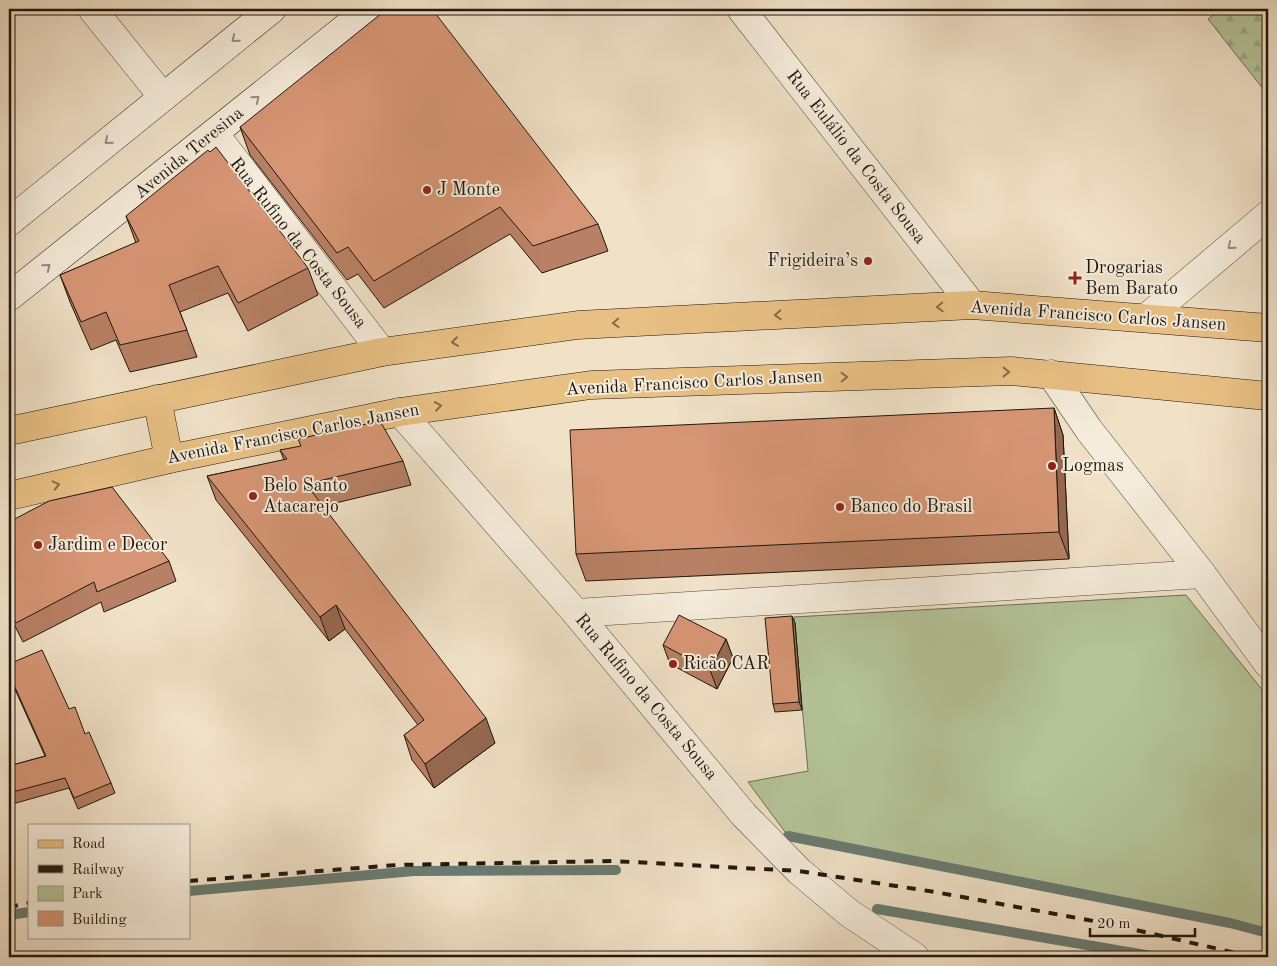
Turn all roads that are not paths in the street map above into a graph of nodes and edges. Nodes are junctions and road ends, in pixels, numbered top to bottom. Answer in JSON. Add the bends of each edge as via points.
{"nodes":[{"id":1,"x":92,"y":9,"type":"edge"},
{"id":2,"x":272,"y":9,"type":"edge"},
{"id":3,"x":369,"y":9,"type":"edge"},
{"id":4,"x":741,"y":9,"type":"edge"},
{"id":5,"x":341,"y":17,"type":"edge"},
{"id":6,"x":163,"y":97,"type":"junction"},
{"id":7,"x":214,"y":133,"type":"junction"},
{"id":8,"x":1268,"y":215,"type":"edge"},
{"id":9,"x":9,"y":222,"type":"edge"},
{"id":10,"x":9,"y":297,"type":"edge"},
{"id":11,"x":972,"y":305,"type":"junction"},
{"id":12,"x":1146,"y":318,"type":"junction"},
{"id":13,"x":1268,"y":328,"type":"edge"},
{"id":14,"x":382,"y":352,"type":"junction"},
{"id":15,"x":1051,"y":374,"type":"junction"},
{"id":16,"x":1268,"y":396,"type":"edge"},
{"id":17,"x":157,"y":400,"type":"junction"},
{"id":18,"x":400,"y":412,"type":"junction"},
{"id":19,"x":9,"y":431,"type":"edge"},
{"id":20,"x":169,"y":459,"type":"junction"},
{"id":21,"x":9,"y":496,"type":"edge"},
{"id":22,"x":1202,"y":574,"type":"junction"},
{"id":23,"x":576,"y":613,"type":"junction"},
{"id":24,"x":1268,"y":664,"type":"edge"},
{"id":25,"x":915,"y":957,"type":"edge"}],
"edges":[{"from":1,"to":6,"type":"street"},
{"from":2,"to":6,"type":"street","one_way":true},
{"from":3,"to":5,"type":"street","name":"Avenida Teresina"},
{"from":4,"to":11,"type":"street","name":"Rua Eulálio da Costa Sousa"},
{"from":7,"to":5,"type":"street","name":"Avenida Teresina","one_way":true},
{"from":6,"to":9,"type":"street","one_way":true},
{"from":10,"to":7,"type":"street","name":"Avenida Teresina","one_way":true},
{"from":7,"to":14,"type":"street","name":"Rua Rufino da Costa Sousa"},
{"from":8,"to":12,"type":"street","one_way":true},
{"from":11,"to":12,"type":"main road","name":"Avenida Francisco Carlos Jansen"},
{"from":11,"to":14,"type":"main road","name":"Avenida Francisco Carlos Jansen","one_way":true,"via":[[578,325]]},
{"from":12,"to":13,"type":"main road","name":"Avenida Francisco Carlos Jansen"},
{"from":14,"to":17,"type":"main road","name":"Avenida Francisco Carlos Jansen"},
{"from":15,"to":16,"type":"main road","name":"Avenida Francisco Carlos Jansen"},
{"from":18,"to":15,"type":"main road","name":"Avenida Francisco Carlos Jansen","one_way":true,"via":[[591,384],[1011,372]]},
{"from":15,"to":22,"type":"street","via":[[1089,430]]},
{"from":17,"to":19,"type":"main road","name":"Avenida Francisco Carlos Jansen"},
{"from":17,"to":20,"type":"main road"},
{"from":18,"to":20,"type":"main road","name":"Avenida Francisco Carlos Jansen"},
{"from":18,"to":23,"type":"street","name":"Rua Rufino da Costa Sousa"},
{"from":21,"to":20,"type":"main road","name":"Avenida Francisco Carlos Jansen","one_way":true},
{"from":22,"to":23,"type":"street"},
{"from":22,"to":24,"type":"street"},
{"from":23,"to":25,"type":"street","name":"Rua Rufino da Costa Sousa","via":[[744,815],[799,871],[849,913]]}]}
